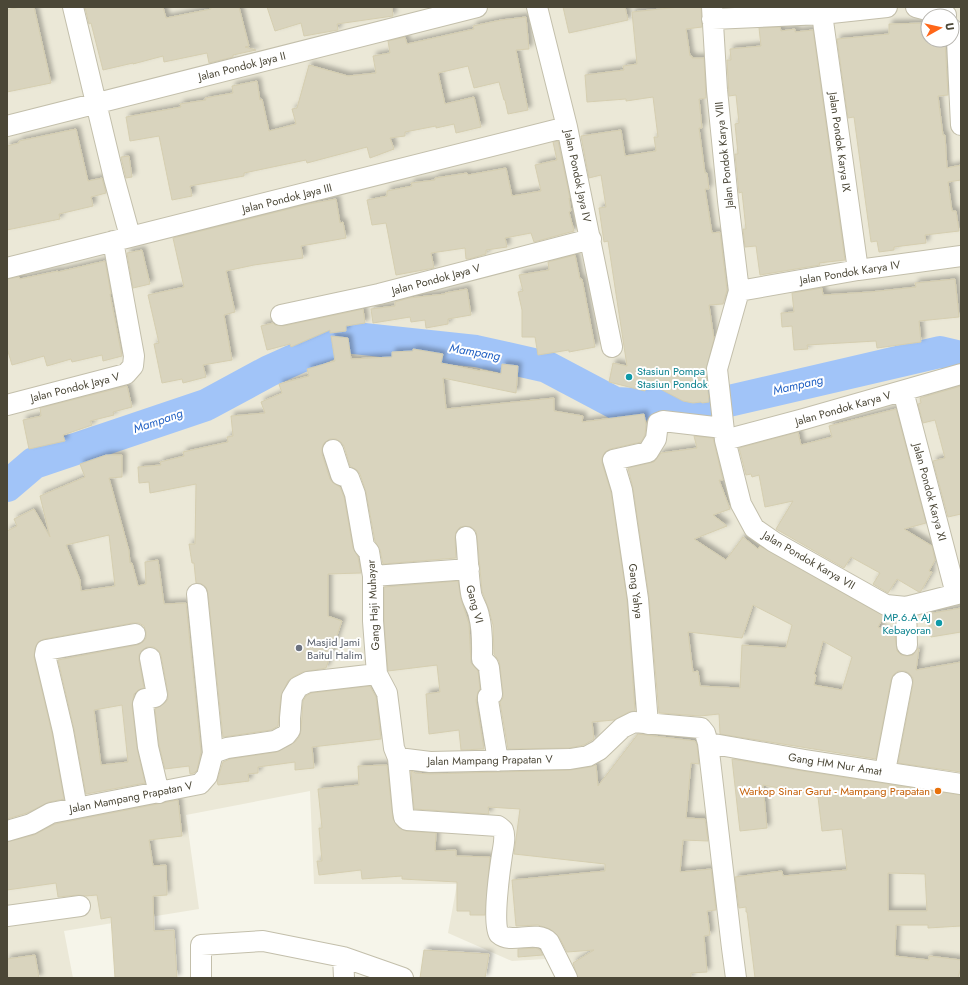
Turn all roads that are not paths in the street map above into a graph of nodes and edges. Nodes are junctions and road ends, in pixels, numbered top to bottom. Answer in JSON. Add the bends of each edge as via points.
{"nodes":[{"id":1,"x":73,"y":7,"type":"edge"},
{"id":2,"x":477,"y":7,"type":"edge"},
{"id":3,"x":537,"y":7,"type":"edge"},
{"id":4,"x":887,"y":7,"type":"edge"},
{"id":5,"x":712,"y":13,"type":"edge"},
{"id":6,"x":822,"y":14,"type":"junction"},
{"id":7,"x":957,"y":48,"type":"edge"},
{"id":8,"x":96,"y":104,"type":"junction"},
{"id":9,"x":961,"y":125,"type":"edge"},
{"id":10,"x":7,"y":126,"type":"edge"},
{"id":11,"x":568,"y":127,"type":"junction"},
{"id":12,"x":121,"y":238,"type":"junction"},
{"id":13,"x":591,"y":239,"type":"junction"},
{"id":14,"x":961,"y":256,"type":"edge"},
{"id":15,"x":7,"y":268,"type":"edge"},
{"id":16,"x":858,"y":270,"type":"junction"},
{"id":17,"x":739,"y":291,"type":"junction"},
{"id":18,"x":281,"y":315,"type":"dead end"},
{"id":19,"x":612,"y":347,"type":"dead end"},
{"id":20,"x":961,"y":374,"type":"edge"},
{"id":21,"x":903,"y":391,"type":"junction"},
{"id":22,"x":7,"y":405,"type":"edge"},
{"id":23,"x":724,"y":430,"type":"junction"},
{"id":24,"x":332,"y":450,"type":"dead end"},
{"id":25,"x":466,"y":537,"type":"dead end"},
{"id":26,"x":469,"y":569,"type":"junction"},
{"id":27,"x":373,"y":576,"type":"junction"},
{"id":28,"x":959,"y":593,"type":"edge"},
{"id":29,"x":197,"y":594,"type":"dead end"},
{"id":30,"x":906,"y":607,"type":"junction"},
{"id":31,"x":135,"y":634,"type":"dead end"},
{"id":32,"x":907,"y":645,"type":"dead end"},
{"id":33,"x":150,"y":658,"type":"dead end"},
{"id":34,"x":377,"y":674,"type":"junction"},
{"id":35,"x":902,"y":682,"type":"dead end"},
{"id":36,"x":648,"y":724,"type":"junction"},
{"id":37,"x":708,"y":743,"type":"junction"},
{"id":38,"x":213,"y":753,"type":"junction"},
{"id":39,"x":398,"y":758,"type":"junction"},
{"id":40,"x":498,"y":761,"type":"junction"},
{"id":41,"x":885,"y":771,"type":"junction"},
{"id":42,"x":961,"y":784,"type":"edge"},
{"id":43,"x":159,"y":793,"type":"junction"},
{"id":44,"x":77,"y":808,"type":"junction"},
{"id":45,"x":7,"y":830,"type":"edge"},
{"id":46,"x":80,"y":906,"type":"dead end"},
{"id":47,"x":7,"y":916,"type":"edge"},
{"id":48,"x":343,"y":957,"type":"junction"},
{"id":49,"x":202,"y":978,"type":"edge"},
{"id":50,"x":344,"y":978,"type":"edge"},
{"id":51,"x":403,"y":978,"type":"edge"},
{"id":52,"x":567,"y":978,"type":"edge"},
{"id":53,"x":736,"y":978,"type":"edge"}],
"edges":[{"from":1,"to":8,"type":"street"},
{"from":2,"to":8,"type":"street","name":"Jalan Pondok Jaya II"},
{"from":3,"to":11,"type":"street","name":"Jalan Pondok Jaya IV"},
{"from":4,"to":6,"type":"street"},
{"from":5,"to":6,"type":"street"},
{"from":5,"to":17,"type":"street","name":"Jalan Pondok Karya VIII","via":[[728,201]]},
{"from":6,"to":16,"type":"street","name":"Jalan Pondok Karya IX"},
{"from":7,"to":9,"type":"street"},
{"from":8,"to":10,"type":"street","name":"Jalan Pondok Jaya II"},
{"from":8,"to":12,"type":"street"},
{"from":11,"to":12,"type":"street","name":"Jalan Pondok Jaya III"},
{"from":11,"to":13,"type":"street","name":"Jalan Pondok Jaya IV"},
{"from":12,"to":15,"type":"street","name":"Jalan Pondok Jaya III"},
{"from":12,"to":22,"type":"street","name":"Jalan Pondok Jaya V","via":[[133,366],[126,374]]},
{"from":13,"to":18,"type":"street","name":"Jalan Pondok Jaya V","via":[[379,294]]},
{"from":13,"to":19,"type":"street","name":"Jalan Pondok Jaya IV"},
{"from":14,"to":16,"type":"street","name":"Jalan Pondok Karya IV"},
{"from":16,"to":17,"type":"street","name":"Jalan Pondok Karya IV"},
{"from":17,"to":23,"type":"street","name":"Jalan Pondok Karya VII","via":[[717,369]]},
{"from":20,"to":21,"type":"street","name":"Jalan Pondok Karya V"},
{"from":21,"to":23,"type":"street","name":"Jalan Pondok Karya V","via":[[804,419]]},
{"from":21,"to":28,"type":"street","name":"Jalan Pondok Karya XI"},
{"from":23,"to":30,"type":"street","name":"Jalan Pondok Karya VII","via":[[741,504],[754,528],[774,542],[886,605]]},
{"from":23,"to":36,"type":"street","name":"Gang Yahya","via":[[660,421],[648,452],[613,460],[622,490],[637,593]]},
{"from":24,"to":27,"type":"street","name":"Gang Haji Muhayar","via":[[341,475],[349,478],[355,494],[364,546],[369,552]]},
{"from":25,"to":26,"type":"street","name":"Gang VI"},
{"from":26,"to":27,"type":"street"},
{"from":26,"to":40,"type":"street","name":"Gang VI","via":[[472,601],[479,614],[482,659],[489,668],[492,694],[488,700]]},
{"from":27,"to":34,"type":"street","name":"Gang Haji Muhayar"},
{"from":28,"to":30,"type":"street","name":"Jalan Pondok Karya VII"},
{"from":29,"to":38,"type":"street","name":"Jalan Mampang Prapatan V"},
{"from":30,"to":32,"type":"street"},
{"from":31,"to":44,"type":"street","via":[[46,650]]},
{"from":33,"to":43,"type":"street","via":[[157,695],[145,699],[143,704],[148,747]]},
{"from":34,"to":38,"type":"street","via":[[308,682],[298,687],[292,696],[290,730],[286,735],[275,741],[227,748]]},
{"from":34,"to":39,"type":"street","via":[[387,693],[394,748]]},
{"from":35,"to":41,"type":"street"},
{"from":36,"to":37,"type":"street","name":"Jalan Mampang Prapatan V","via":[[701,728]]},
{"from":36,"to":40,"type":"street","name":"Jalan Mampang Prapatan V","via":[[634,722],[622,728],[600,750],[588,756]]},
{"from":37,"to":41,"type":"street","name":"Gang HM Nur Amat"},
{"from":37,"to":53,"type":"street","name":"Jalan Mampang Prapatan V"},
{"from":38,"to":43,"type":"street","name":"Jalan Mampang Prapatan V","via":[[208,776],[200,784]]},
{"from":39,"to":40,"type":"street","name":"Jalan Mampang Prapatan V","via":[[430,762]]},
{"from":39,"to":52,"type":"street","via":[[403,811],[407,820],[498,826],[503,831],[495,925],[499,934],[506,938],[546,939]]},
{"from":41,"to":42,"type":"street","name":"Gang HM Nur Amat"},
{"from":43,"to":44,"type":"street","name":"Jalan Mampang Prapatan V"},
{"from":44,"to":45,"type":"street","name":"Jalan Mampang Prapatan V","via":[[51,813],[31,824]]},
{"from":46,"to":47,"type":"street"},
{"from":48,"to":49,"type":"street","via":[[263,941],[201,945]]},
{"from":48,"to":50,"type":"street"},
{"from":48,"to":51,"type":"street"}]}
